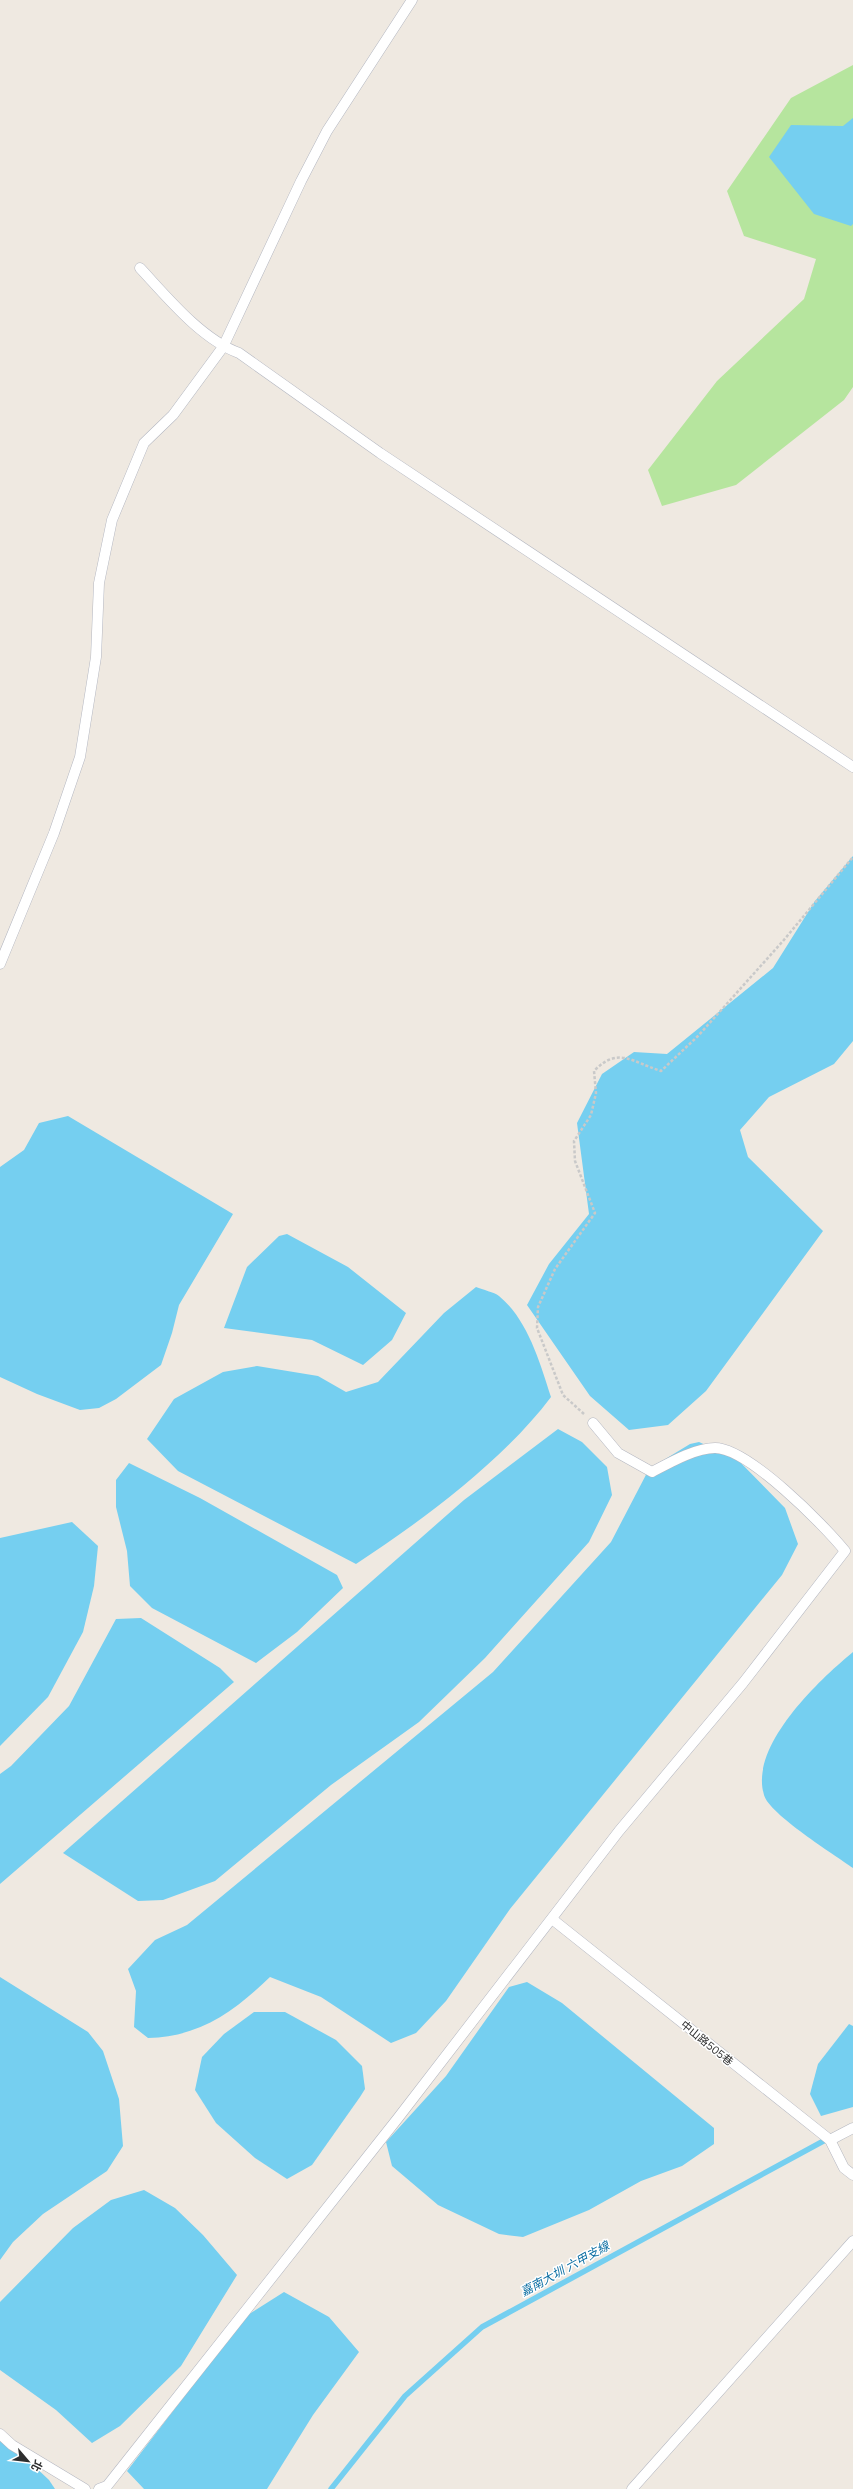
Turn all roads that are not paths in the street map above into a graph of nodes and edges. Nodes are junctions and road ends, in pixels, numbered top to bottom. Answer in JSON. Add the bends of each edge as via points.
{"nodes":[{"id":1,"x":412,"y":0,"type":"edge"},
{"id":2,"x":140,"y":268,"type":"dead end"},
{"id":3,"x":223,"y":347,"type":"junction"},
{"id":4,"x":853,"y":767,"type":"edge"},
{"id":5,"x":0,"y":964,"type":"edge"},
{"id":6,"x":593,"y":1423,"type":"road end"},
{"id":7,"x":552,"y":1919,"type":"junction"},
{"id":8,"x":853,"y":2128,"type":"edge"},
{"id":9,"x":830,"y":2140,"type":"junction"},
{"id":10,"x":853,"y":2174,"type":"edge"},
{"id":11,"x":853,"y":2240,"type":"edge"},
{"id":12,"x":0,"y":2434,"type":"edge"},
{"id":13,"x":80,"y":2488,"type":"edge"},
{"id":14,"x":99,"y":2489,"type":"edge"},
{"id":15,"x":632,"y":2489,"type":"edge"}],
"edges":[{"from":1,"to":3,"type":"lane","via":[[328,131],[301,181]]},
{"from":2,"to":3,"type":"lane","via":[[181,311]]},
{"from":3,"to":4,"type":"lane","via":[[239,353],[380,453]]},
{"from":3,"to":5,"type":"lane","via":[[173,416],[144,443],[112,520],[98,583],[96,657],[80,757],[54,833]]},
{"from":6,"to":7,"type":"lane","via":[[618,1453],[652,1472],[687,1455],[715,1448],[742,1458],[778,1485],[827,1530],[845,1551],[743,1683],[619,1831]]},
{"from":7,"to":9,"type":"lane","name":"中山路505巷"},
{"from":7,"to":14,"type":"lane","via":[[393,2125],[106,2486]]},
{"from":8,"to":9,"type":"lane"},
{"from":9,"to":10,"type":"lane","name":"中山路505巷","via":[[844,2168]]},
{"from":11,"to":15,"type":"lane"},
{"from":12,"to":13,"type":"lane","via":[[12,2445]]}]}
